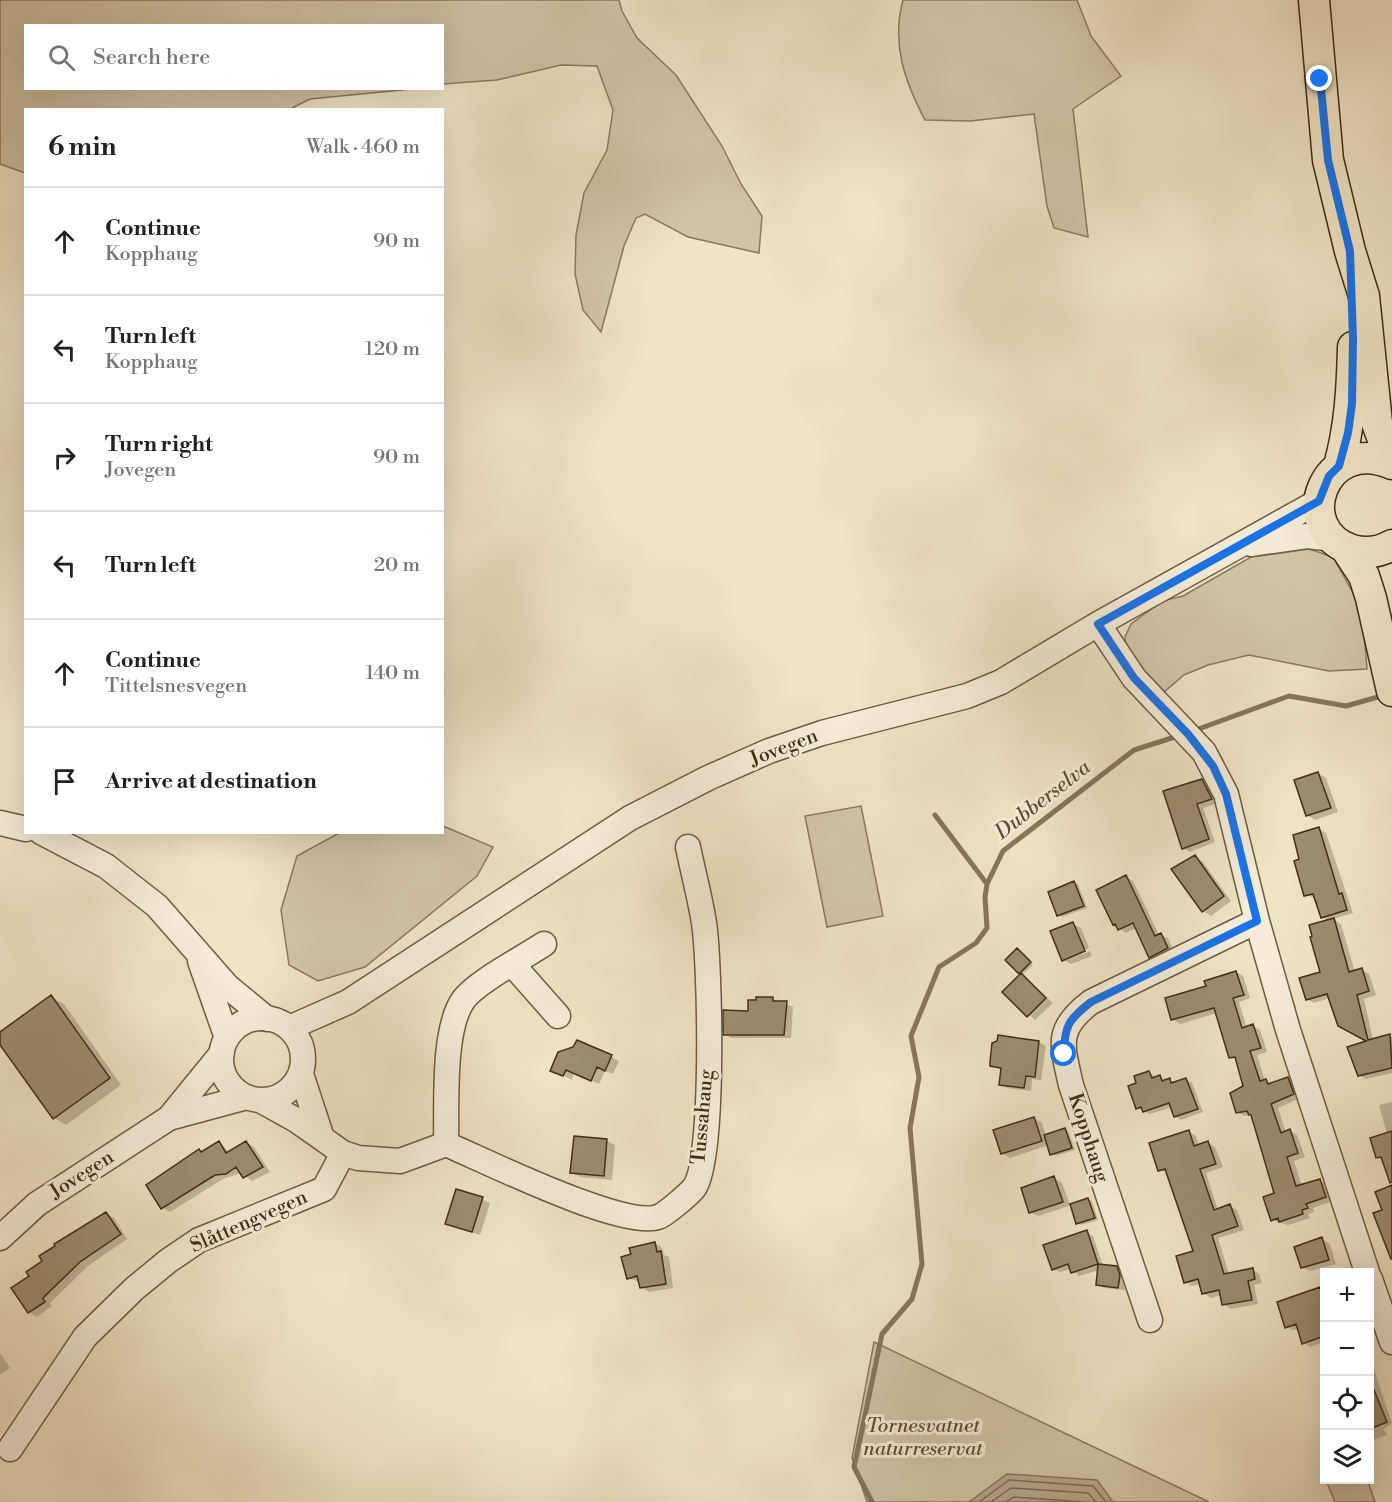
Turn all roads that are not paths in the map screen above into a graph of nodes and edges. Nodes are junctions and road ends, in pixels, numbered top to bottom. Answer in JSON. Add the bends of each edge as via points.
{"nodes":[{"id":1,"x":1314,"y":0,"type":"edge"},
{"id":2,"x":1350,"y":251,"type":"junction"},
{"id":3,"x":1392,"y":464,"type":"edge"},
{"id":4,"x":1339,"y":466,"type":"junction"},
{"id":5,"x":1319,"y":501,"type":"junction"},
{"id":6,"x":1340,"y":543,"type":"junction"},
{"id":7,"x":1243,"y":544,"type":"junction"},
{"id":8,"x":1392,"y":545,"type":"edge"},
{"id":9,"x":1098,"y":624,"type":"junction"},
{"id":10,"x":1392,"y":691,"type":"edge"},
{"id":11,"x":0,"y":823,"type":"edge"},
{"id":12,"x":24,"y":829,"type":"edge"},
{"id":13,"x":45,"y":834,"type":"edge"},
{"id":14,"x":688,"y":847,"type":"dead end"},
{"id":15,"x":1257,"y":921,"type":"junction"},
{"id":16,"x":544,"y":944,"type":"dead end"},
{"id":17,"x":199,"y":956,"type":"junction"},
{"id":18,"x":513,"y":965,"type":"junction"},
{"id":19,"x":348,"y":1002,"type":"junction"},
{"id":20,"x":558,"y":1016,"type":"dead end"},
{"id":21,"x":278,"y":1023,"type":"junction"},
{"id":22,"x":224,"y":1046,"type":"junction"},
{"id":23,"x":302,"y":1048,"type":"junction"},
{"id":24,"x":301,"y":1074,"type":"junction"},
{"id":25,"x":254,"y":1098,"type":"junction"},
{"id":26,"x":169,"y":1118,"type":"junction"},
{"id":27,"x":322,"y":1138,"type":"junction"},
{"id":28,"x":446,"y":1144,"type":"junction"},
{"id":29,"x":343,"y":1153,"type":"junction"},
{"id":30,"x":0,"y":1238,"type":"edge"},
{"id":31,"x":1366,"y":1268,"type":"edge"},
{"id":32,"x":1374,"y":1290,"type":"edge"},
{"id":33,"x":1150,"y":1320,"type":"dead end"},
{"id":34,"x":1392,"y":1342,"type":"edge"},
{"id":35,"x":10,"y":1449,"type":"dead end"}],
"edges":[{"from":1,"to":2,"type":"main road","via":[[1328,160]]},
{"from":2,"to":3,"type":"main road","via":[[1364,296],[1377,423]]},
{"from":2,"to":4,"type":"main road","via":[[1352,404]]},
{"from":3,"to":4,"type":"main road","via":[[1365,457]]},
{"from":4,"to":5,"type":"main road","via":[[1325,482]]},
{"from":5,"to":6,"type":"main road","via":[[1320,516]]},
{"from":5,"to":7,"type":"street","name":"Jovegen"},
{"from":6,"to":7,"type":"street","name":"Jovegen","via":[[1307,536]]},
{"from":6,"to":8,"type":"main road","via":[[1360,552],[1375,552]]},
{"from":6,"to":10,"type":"main road","via":[[1364,576]]},
{"from":7,"to":9,"type":"street","name":"Jovegen"},
{"from":9,"to":15,"type":"street","via":[[1134,678],[1213,766],[1226,794]]},
{"from":9,"to":19,"type":"street","name":"Jovegen","via":[[1002,682],[967,696],[822,733],[708,778],[630,818]]},
{"from":11,"to":12,"type":"street"},
{"from":13,"to":17,"type":"street","via":[[106,866],[157,906]]},
{"from":14,"to":28,"type":"street","name":"Tussahaug","via":[[704,922],[711,995],[704,1148],[694,1188],[660,1217],[635,1219],[600,1209]]},
{"from":15,"to":31,"type":"street","via":[[1312,1108]]},
{"from":15,"to":33,"type":"street","name":"Kopphaug","via":[[1091,1002],[1073,1016],[1064,1034],[1071,1085]]},
{"from":16,"to":18,"type":"street"},
{"from":17,"to":21,"type":"street","via":[[227,986]]},
{"from":17,"to":22,"type":"street"},
{"from":18,"to":20,"type":"street"},
{"from":18,"to":28,"type":"street","via":[[464,998],[455,1015],[450,1035]]},
{"from":19,"to":21,"type":"street","name":"Jovegen"},
{"from":19,"to":23,"type":"street","name":"Jovegen"},
{"from":21,"to":22,"type":"street","via":[[244,1023]]},
{"from":21,"to":23,"type":"street"},
{"from":22,"to":25,"type":"street","via":[[222,1066],[227,1080],[236,1090]]},
{"from":22,"to":26,"type":"street","name":"Jovegen"},
{"from":23,"to":24,"type":"street"},
{"from":24,"to":25,"type":"street","via":[[285,1093],[273,1099]]},
{"from":24,"to":27,"type":"street"},
{"from":25,"to":26,"type":"street","name":"Jovegen"},
{"from":25,"to":27,"type":"street"},
{"from":26,"to":30,"type":"street","name":"Jovegen","via":[[37,1204]]},
{"from":27,"to":29,"type":"street"},
{"from":28,"to":29,"type":"street","via":[[400,1161]]},
{"from":29,"to":35,"type":"street","name":"Slåttengvegen","via":[[324,1189],[199,1240],[134,1289],[85,1336]]},
{"from":32,"to":34,"type":"street"}]}
